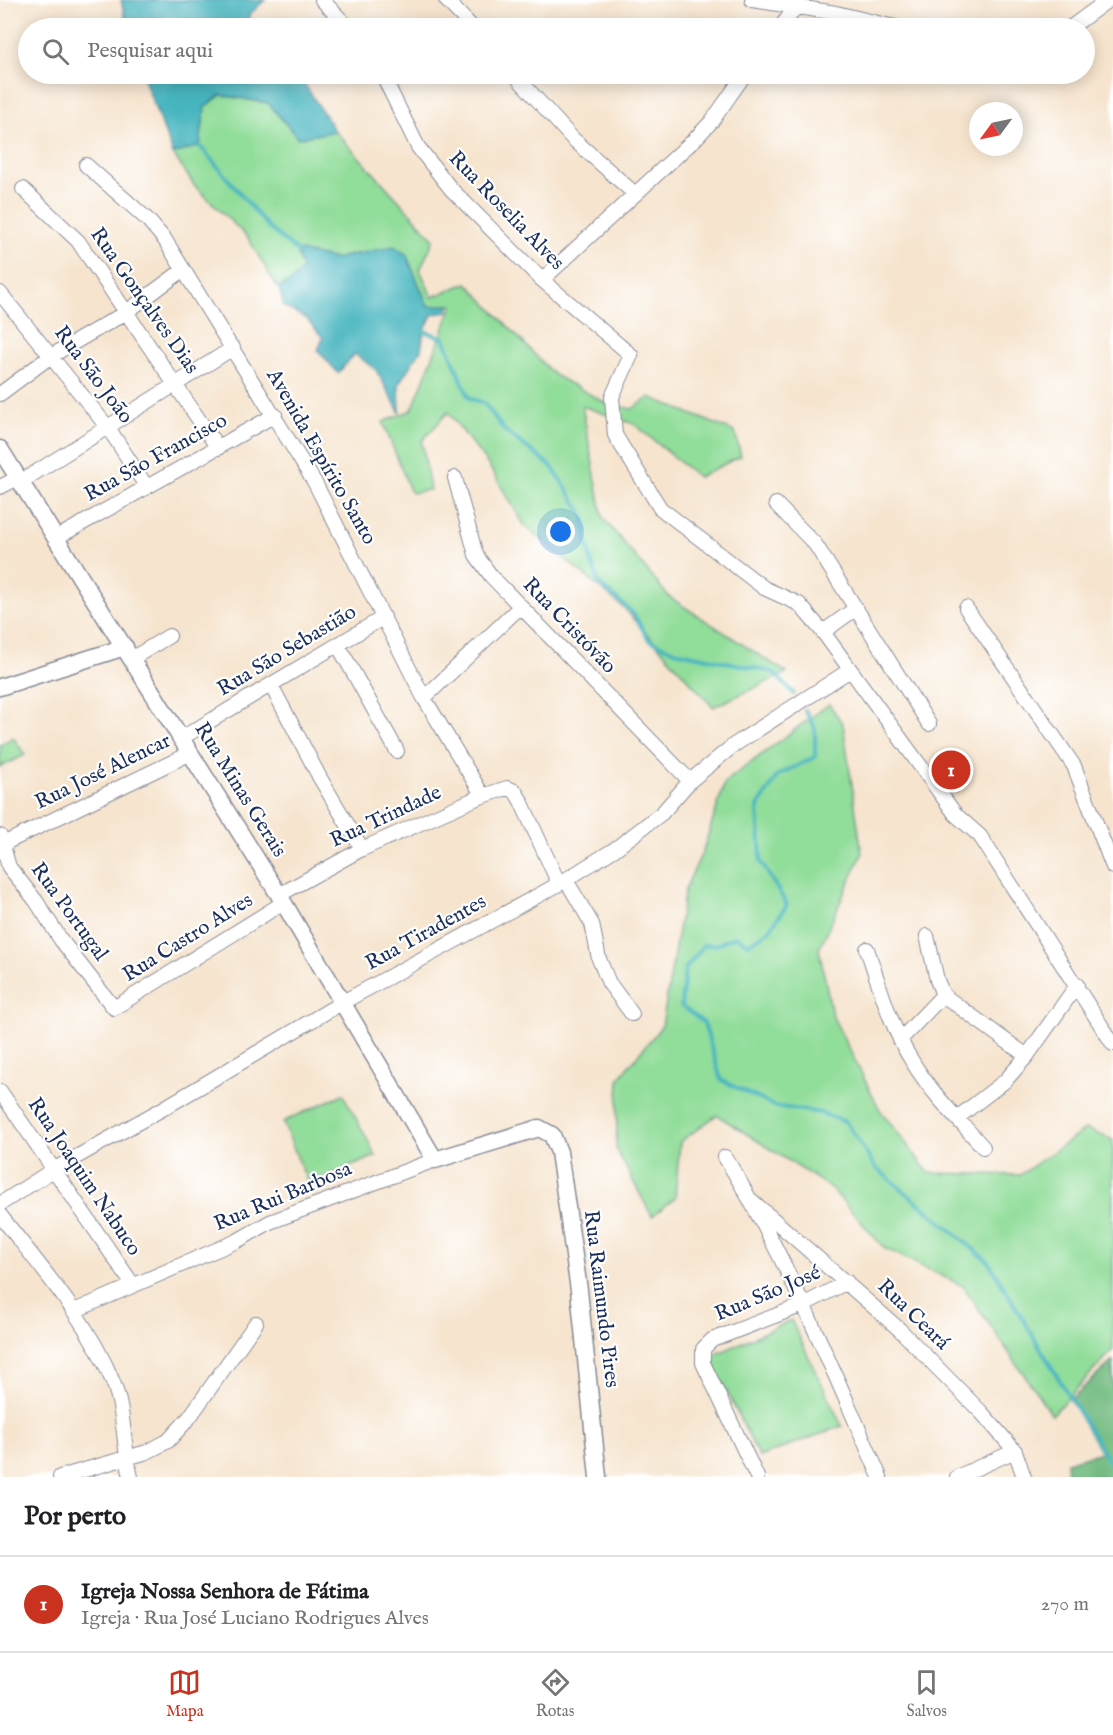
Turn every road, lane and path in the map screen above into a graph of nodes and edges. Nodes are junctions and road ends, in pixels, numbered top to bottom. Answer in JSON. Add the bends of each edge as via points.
{"nodes":[{"id":1,"x":322,"y":0,"type":"edge"},
{"id":2,"x":446,"y":0,"type":"edge"},
{"id":3,"x":752,"y":0,"type":"edge"},
{"id":4,"x":1108,"y":0,"type":"edge"},
{"id":5,"x":797,"y":6,"type":"junction"},
{"id":6,"x":339,"y":18,"type":"edge"},
{"id":7,"x":463,"y":18,"type":"edge"},
{"id":8,"x":788,"y":18,"type":"edge"},
{"id":9,"x":857,"y":18,"type":"edge"},
{"id":10,"x":1084,"y":18,"type":"edge"},
{"id":11,"x":386,"y":84,"type":"edge"},
{"id":12,"x":523,"y":84,"type":"edge"},
{"id":13,"x":738,"y":84,"type":"edge"},
{"id":14,"x":86,"y":165,"type":"dead end"},
{"id":15,"x":23,"y":189,"type":"dead end"},
{"id":16,"x":635,"y":194,"type":"junction"},
{"id":17,"x":183,"y":270,"type":"junction"},
{"id":18,"x":542,"y":280,"type":"junction"},
{"id":19,"x":0,"y":293,"type":"edge"},
{"id":20,"x":126,"y":313,"type":"junction"},
{"id":21,"x":233,"y":348,"type":"junction"},
{"id":22,"x":51,"y":356,"type":"junction"},
{"id":23,"x":176,"y":385,"type":"junction"},
{"id":24,"x":0,"y":394,"type":"edge"},
{"id":25,"x":275,"y":415,"type":"junction"},
{"id":26,"x":109,"y":429,"type":"junction"},
{"id":27,"x":218,"y":448,"type":"junction"},
{"id":28,"x":0,"y":449,"type":"edge"},
{"id":29,"x":455,"y":478,"type":"dead end"},
{"id":30,"x":20,"y":480,"type":"junction"},
{"id":31,"x":146,"y":486,"type":"junction"},
{"id":32,"x":0,"y":487,"type":"edge"},
{"id":33,"x":776,"y":504,"type":"dead end"},
{"id":34,"x":58,"y":537,"type":"junction"},
{"id":35,"x":521,"y":606,"type":"junction"},
{"id":36,"x":966,"y":608,"type":"dead end"},
{"id":37,"x":855,"y":609,"type":"junction"},
{"id":38,"x":384,"y":617,"type":"junction"},
{"id":39,"x":823,"y":632,"type":"junction"},
{"id":40,"x":169,"y":636,"type":"dead end"},
{"id":41,"x":338,"y":645,"type":"junction"},
{"id":42,"x":129,"y":652,"type":"junction"},
{"id":43,"x":850,"y":670,"type":"junction"},
{"id":44,"x":271,"y":685,"type":"junction"},
{"id":45,"x":0,"y":687,"type":"edge"},
{"id":46,"x":424,"y":698,"type":"junction"},
{"id":47,"x":929,"y":724,"type":"dead end"},
{"id":48,"x":180,"y":739,"type":"junction"},
{"id":49,"x":397,"y":751,"type":"dead end"},
{"id":50,"x":189,"y":754,"type":"junction"},
{"id":51,"x":690,"y":781,"type":"junction"},
{"id":52,"x":483,"y":796,"type":"junction"},
{"id":53,"x":2,"y":840,"type":"edge"},
{"id":54,"x":362,"y":849,"type":"junction"},
{"id":55,"x":1113,"y":867,"type":"edge"},
{"id":56,"x":562,"y":882,"type":"junction"},
{"id":57,"x":281,"y":899,"type":"junction"},
{"id":58,"x":927,"y":936,"type":"dead end"},
{"id":59,"x":867,"y":949,"type":"dead end"},
{"id":60,"x":1077,"y":985,"type":"junction"},
{"id":61,"x":943,"y":995,"type":"junction"},
{"id":62,"x":343,"y":1002,"type":"junction"},
{"id":63,"x":114,"y":1008,"type":"joint"},
{"id":64,"x":632,"y":1014,"type":"dead end"},
{"id":65,"x":900,"y":1040,"type":"junction"},
{"id":66,"x":1113,"y":1044,"type":"edge"},
{"id":67,"x":1027,"y":1056,"type":"junction"},
{"id":68,"x":0,"y":1091,"type":"edge"},
{"id":69,"x":957,"y":1118,"type":"junction"},
{"id":70,"x":548,"y":1131,"type":"joint"},
{"id":71,"x":983,"y":1147,"type":"dead end"},
{"id":72,"x":725,"y":1158,"type":"dead end"},
{"id":73,"x":435,"y":1160,"type":"junction"},
{"id":74,"x":53,"y":1170,"type":"junction"},
{"id":75,"x":751,"y":1200,"type":"junction"},
{"id":76,"x":0,"y":1204,"type":"edge"},
{"id":77,"x":0,"y":1215,"type":"edge"},
{"id":78,"x":847,"y":1282,"type":"junction"},
{"id":79,"x":133,"y":1285,"type":"junction"},
{"id":80,"x":803,"y":1305,"type":"junction"},
{"id":81,"x":74,"y":1311,"type":"junction"},
{"id":82,"x":256,"y":1323,"type":"dead end"},
{"id":83,"x":1015,"y":1451,"type":"junction"},
{"id":84,"x":126,"y":1456,"type":"junction"},
{"id":85,"x":60,"y":1477,"type":"edge"},
{"id":86,"x":131,"y":1477,"type":"edge"},
{"id":87,"x":598,"y":1477,"type":"edge"},
{"id":88,"x":757,"y":1477,"type":"edge"},
{"id":89,"x":880,"y":1477,"type":"edge"},
{"id":90,"x":957,"y":1477,"type":"edge"},
{"id":91,"x":1024,"y":1477,"type":"edge"}],
"edges":[{"from":1,"to":6,"type":"street"},
{"from":2,"to":7,"type":"street"},
{"from":3,"to":5,"type":"street"},
{"from":4,"to":10,"type":"street"},
{"from":5,"to":8,"type":"street"},
{"from":5,"to":9,"type":"street"},
{"from":11,"to":18,"type":"street","name":"Rua Roselia Alves","via":[[399,113],[434,168]]},
{"from":12,"to":16,"type":"street","via":[[572,138]]},
{"from":13,"to":16,"type":"street","via":[[712,121]]},
{"from":14,"to":17,"type":"street","name":"Avenida Espírito Santo","via":[[156,229]]},
{"from":15,"to":20,"type":"street","name":"Rua Gonçalves Dias","via":[[78,241]]},
{"from":16,"to":18,"type":"street"},
{"from":17,"to":20,"type":"street"},
{"from":17,"to":21,"type":"street","name":"Avenida Espírito Santo"},
{"from":18,"to":39,"type":"street","name":"Rua Roselia Alves","via":[[631,355],[615,386],[611,411],[615,435],[660,508],[764,588],[799,604]]},
{"from":19,"to":22,"type":"street","name":"Rua São João"},
{"from":20,"to":22,"type":"street"},
{"from":20,"to":23,"type":"street","name":"Rua Gonçalves Dias"},
{"from":21,"to":23,"type":"street"},
{"from":21,"to":25,"type":"street","name":"Avenida Espírito Santo"},
{"from":22,"to":24,"type":"street"},
{"from":22,"to":26,"type":"street","name":"Rua São João"},
{"from":23,"to":26,"type":"street"},
{"from":23,"to":27,"type":"street","name":"Rua Gonçalves Dias"},
{"from":25,"to":27,"type":"street","name":"Rua São Francisco"},
{"from":25,"to":38,"type":"street","name":"Avenida Espírito Santo"},
{"from":26,"to":30,"type":"street"},
{"from":26,"to":31,"type":"street","name":"Rua São João"},
{"from":27,"to":31,"type":"street","name":"Rua São Francisco"},
{"from":28,"to":30,"type":"street","name":"Rua Minas Gerais"},
{"from":29,"to":35,"type":"street","name":"Rua Cristóvão","via":[[476,555]]},
{"from":30,"to":32,"type":"street"},
{"from":30,"to":34,"type":"street","name":"Rua Minas Gerais"},
{"from":31,"to":34,"type":"street","name":"Rua São Francisco"},
{"from":33,"to":37,"type":"street","via":[[815,544]]},
{"from":34,"to":42,"type":"street","name":"Rua Minas Gerais"},
{"from":35,"to":46,"type":"street"},
{"from":35,"to":51,"type":"street","name":"Rua Cristóvão"},
{"from":36,"to":55,"type":"street","via":[[1074,766]]},
{"from":37,"to":39,"type":"street"},
{"from":37,"to":47,"type":"street"},
{"from":38,"to":41,"type":"street","name":"Rua São Sebastião"},
{"from":38,"to":46,"type":"street","name":"Avenida Espírito Santo"},
{"from":39,"to":43,"type":"street"},
{"from":40,"to":42,"type":"street"},
{"from":41,"to":44,"type":"street","name":"Rua São Sebastião"},
{"from":41,"to":49,"type":"street"},
{"from":42,"to":45,"type":"street"},
{"from":42,"to":48,"type":"street","name":"Rua Minas Gerais"},
{"from":43,"to":51,"type":"street","name":"Rua Tiradentes","via":[[734,746]]},
{"from":43,"to":60,"type":"street","via":[[956,815],[980,836]]},
{"from":44,"to":48,"type":"street","name":"Rua São Sebastião"},
{"from":44,"to":54,"type":"street"},
{"from":46,"to":52,"type":"street","name":"Avenida Espírito Santo"},
{"from":48,"to":50,"type":"street","name":"Rua Minas Gerais"},
{"from":50,"to":53,"type":"street","name":"Rua José Alencar"},
{"from":50,"to":57,"type":"street","name":"Rua Minas Gerais"},
{"from":51,"to":56,"type":"street","name":"Rua Tiradentes","via":[[640,832]]},
{"from":52,"to":54,"type":"street","name":"Rua Trindade"},
{"from":52,"to":56,"type":"street","name":"Rua Trindade","via":[[507,788],[515,791]]},
{"from":53,"to":63,"type":"street","name":"Rua Portugal","via":[[9,867]]},
{"from":54,"to":57,"type":"street","name":"Rua Trindade"},
{"from":56,"to":62,"type":"street","name":"Rua Tiradentes"},
{"from":56,"to":64,"type":"street","via":[[592,924],[609,983]]},
{"from":57,"to":62,"type":"street","name":"Rua Minas Gerais"},
{"from":57,"to":63,"type":"street","name":"Rua Castro Alves"},
{"from":58,"to":61,"type":"street"},
{"from":59,"to":65,"type":"street"},
{"from":60,"to":66,"type":"street"},
{"from":60,"to":67,"type":"street"},
{"from":61,"to":65,"type":"street"},
{"from":61,"to":67,"type":"street"},
{"from":62,"to":73,"type":"street","name":"Rua Minas Gerais"},
{"from":62,"to":74,"type":"street","name":"Rua Tiradentes"},
{"from":65,"to":69,"type":"street","via":[[938,1098]]},
{"from":67,"to":69,"type":"street","via":[[1005,1082]]},
{"from":68,"to":74,"type":"street","name":"Rua Joaquim Nabuco"},
{"from":69,"to":71,"type":"street"},
{"from":70,"to":73,"type":"street","name":"Rua Rui Barbosa","via":[[538,1128]]},
{"from":70,"to":87,"type":"street","name":"Rua Raimundo Pires","via":[[560,1158],[579,1290]]},
{"from":72,"to":75,"type":"street"},
{"from":73,"to":79,"type":"street","name":"Rua Rui Barbosa","via":[[270,1222],[237,1241]]},
{"from":74,"to":76,"type":"street","name":"Rua Tiradentes"},
{"from":74,"to":79,"type":"street","name":"Rua Joaquim Nabuco"},
{"from":75,"to":78,"type":"street","name":"Rua Ceará"},
{"from":75,"to":80,"type":"street"},
{"from":77,"to":81,"type":"street"},
{"from":78,"to":80,"type":"street","name":"Rua São José"},
{"from":78,"to":83,"type":"street","name":"Rua Ceará","via":[[907,1337]]},
{"from":79,"to":81,"type":"street","name":"Rua Rui Barbosa"},
{"from":80,"to":88,"type":"street","name":"Rua São José","via":[[702,1349],[703,1363]]},
{"from":80,"to":89,"type":"street"},
{"from":81,"to":84,"type":"street","via":[[114,1385]]},
{"from":82,"to":84,"type":"street","via":[[176,1434],[159,1447]]},
{"from":83,"to":90,"type":"street"},
{"from":83,"to":91,"type":"street","name":"Rua Ceará"},
{"from":84,"to":85,"type":"street"},
{"from":84,"to":86,"type":"street"}]}
